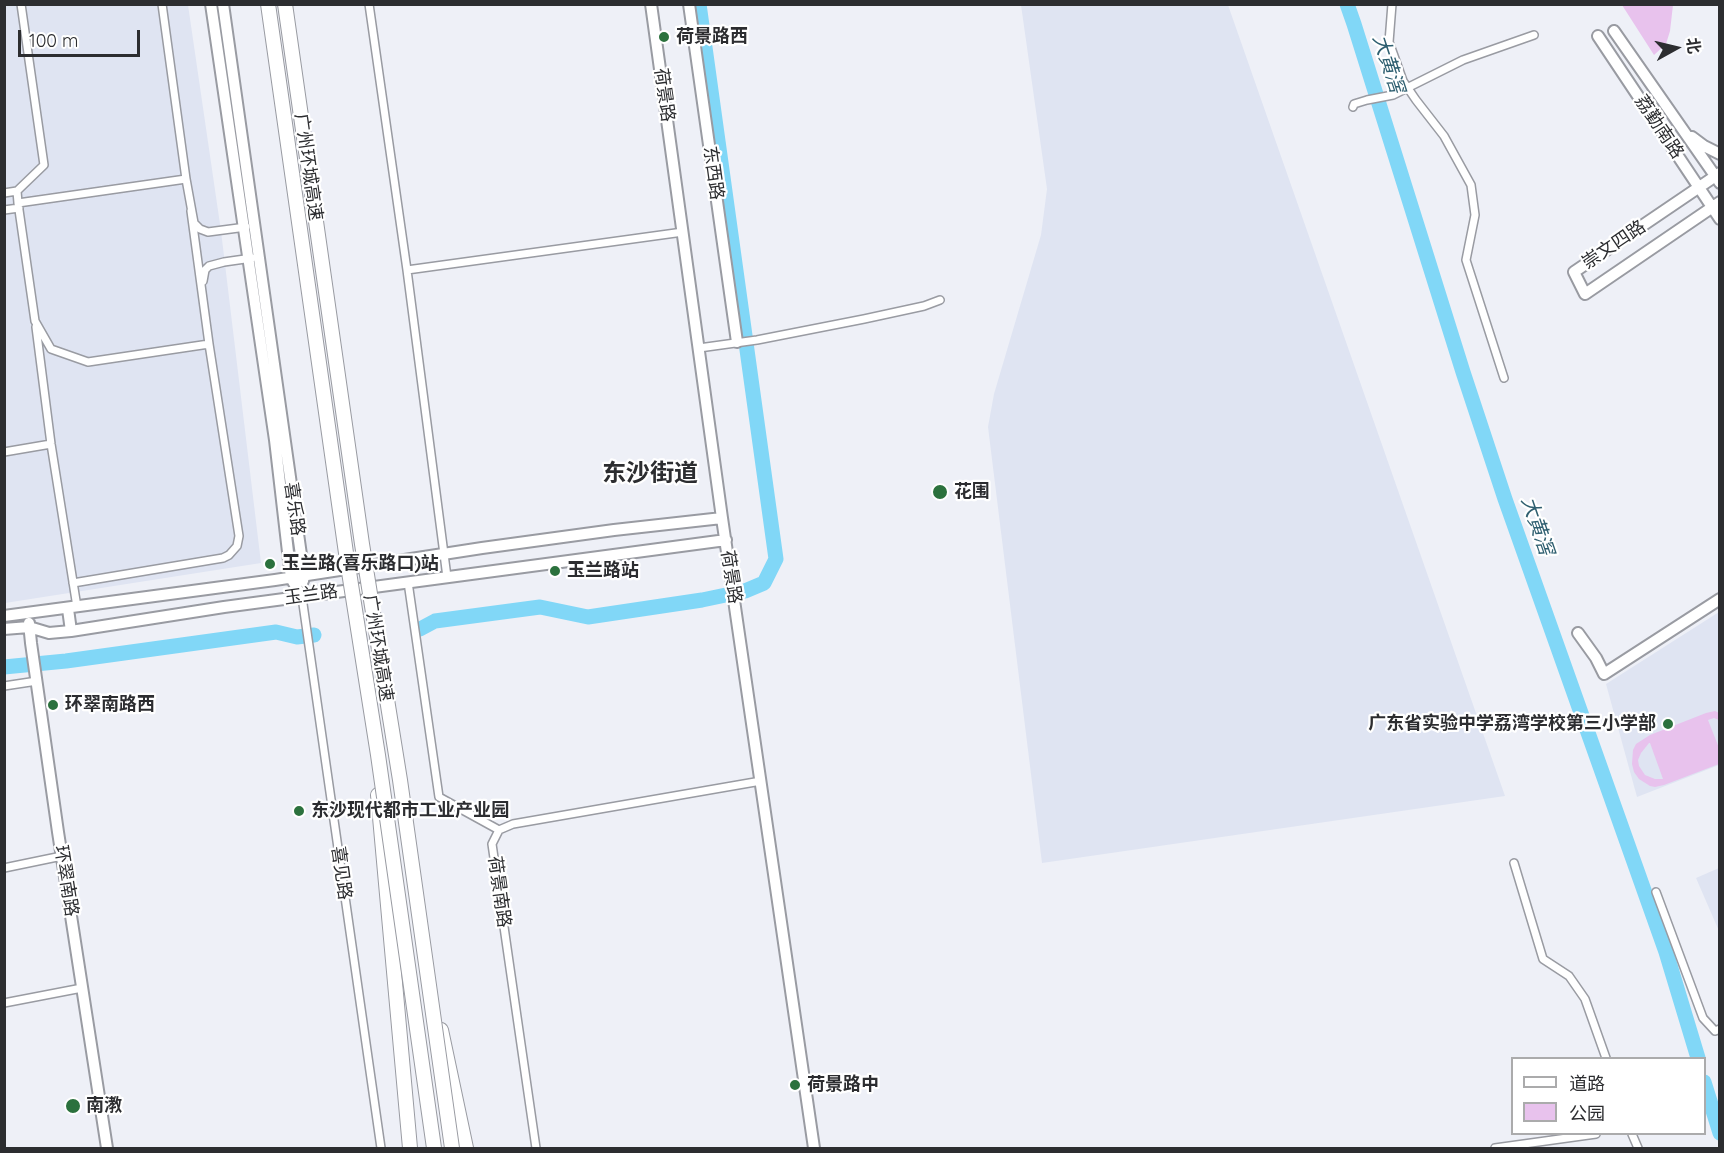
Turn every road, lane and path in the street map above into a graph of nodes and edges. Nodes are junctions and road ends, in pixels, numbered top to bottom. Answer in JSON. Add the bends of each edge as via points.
{"nodes":[{"id":1,"x":21,"y":4,"type":"edge"},
{"id":2,"x":162,"y":4,"type":"edge"},
{"id":3,"x":211,"y":4,"type":"edge"},
{"id":4,"x":223,"y":4,"type":"edge"},
{"id":5,"x":268,"y":4,"type":"edge"},
{"id":6,"x":285,"y":4,"type":"edge"},
{"id":7,"x":369,"y":4,"type":"edge"},
{"id":8,"x":651,"y":4,"type":"edge"},
{"id":9,"x":689,"y":4,"type":"edge"},
{"id":10,"x":1392,"y":4,"type":"edge"},
{"id":11,"x":1614,"y":31,"type":"dead end"},
{"id":12,"x":1534,"y":35,"type":"dead end"},
{"id":13,"x":1598,"y":36,"type":"dead end"},
{"id":14,"x":1407,"y":88,"type":"junction"},
{"id":15,"x":1353,"y":107,"type":"dead end"},
{"id":16,"x":1685,"y":133,"type":"junction"},
{"id":17,"x":1719,"y":154,"type":"edge"},
{"id":18,"x":1718,"y":177,"type":"edge"},
{"id":19,"x":186,"y":179,"type":"junction"},
{"id":20,"x":1699,"y":187,"type":"junction"},
{"id":21,"x":17,"y":191,"type":"junction"},
{"id":22,"x":4,"y":193,"type":"edge"},
{"id":23,"x":1716,"y":204,"type":"edge"},
{"id":24,"x":19,"y":206,"type":"junction"},
{"id":25,"x":4,"y":210,"type":"edge"},
{"id":26,"x":190,"y":211,"type":"junction"},
{"id":27,"x":1719,"y":219,"type":"edge"},
{"id":28,"x":249,"y":227,"type":"junction"},
{"id":29,"x":683,"y":232,"type":"junction"},
{"id":30,"x":253,"y":258,"type":"junction"},
{"id":31,"x":406,"y":270,"type":"junction"},
{"id":32,"x":202,"y":290,"type":"junction"},
{"id":33,"x":940,"y":300,"type":"dead end"},
{"id":34,"x":35,"y":321,"type":"junction"},
{"id":35,"x":737,"y":342,"type":"junction"},
{"id":36,"x":209,"y":344,"type":"junction"},
{"id":37,"x":699,"y":348,"type":"junction"},
{"id":38,"x":1504,"y":378,"type":"dead end"},
{"id":39,"x":51,"y":444,"type":"junction"},
{"id":40,"x":4,"y":452,"type":"edge"},
{"id":41,"x":723,"y":518,"type":"junction"},
{"id":42,"x":726,"y":540,"type":"junction"},
{"id":43,"x":444,"y":554,"type":"junction"},
{"id":44,"x":304,"y":576,"type":"junction"},
{"id":45,"x":447,"y":577,"type":"junction"},
{"id":46,"x":291,"y":578,"type":"junction"},
{"id":47,"x":408,"y":582,"type":"junction"},
{"id":48,"x":73,"y":583,"type":"junction"},
{"id":49,"x":302,"y":597,"type":"junction"},
{"id":50,"x":1719,"y":599,"type":"edge"},
{"id":51,"x":72,"y":608,"type":"junction"},
{"id":52,"x":30,"y":614,"type":"junction"},
{"id":53,"x":4,"y":616,"type":"edge"},
{"id":54,"x":29,"y":627,"type":"junction"},
{"id":55,"x":4,"y":629,"type":"edge"},
{"id":56,"x":71,"y":631,"type":"junction"},
{"id":57,"x":1578,"y":633,"type":"dead end"},
{"id":58,"x":37,"y":679,"type":"junction"},
{"id":59,"x":4,"y":686,"type":"edge"},
{"id":60,"x":370,"y":703,"type":"junction"},
{"id":61,"x":400,"y":780,"type":"junction"},
{"id":62,"x":762,"y":781,"type":"junction"},
{"id":63,"x":499,"y":830,"type":"junction"},
{"id":64,"x":62,"y":856,"type":"junction"},
{"id":65,"x":1514,"y":862,"type":"dead end"},
{"id":66,"x":4,"y":868,"type":"edge"},
{"id":67,"x":1656,"y":892,"type":"dead end"},
{"id":68,"x":82,"y":988,"type":"junction"},
{"id":69,"x":4,"y":1004,"type":"edge"},
{"id":70,"x":1719,"y":1029,"type":"edge"},
{"id":71,"x":1605,"y":1057,"type":"edge"},
{"id":72,"x":1589,"y":1135,"type":"edge"},
{"id":73,"x":1632,"y":1135,"type":"edge"},
{"id":74,"x":107,"y":1149,"type":"edge"},
{"id":75,"x":381,"y":1149,"type":"edge"},
{"id":76,"x":412,"y":1149,"type":"edge"},
{"id":77,"x":434,"y":1149,"type":"edge"},
{"id":78,"x":452,"y":1149,"type":"edge"},
{"id":79,"x":466,"y":1149,"type":"edge"},
{"id":80,"x":536,"y":1149,"type":"edge"},
{"id":81,"x":814,"y":1149,"type":"edge"},
{"id":82,"x":1495,"y":1149,"type":"edge"},
{"id":83,"x":1638,"y":1149,"type":"edge"}],
"edges":[{"from":1,"to":21,"type":"street","via":[[44,165]]},
{"from":2,"to":19,"type":"street"},
{"from":3,"to":28,"type":"street","name":"喜乐路"},
{"from":4,"to":28,"type":"street","name":"喜乐路"},
{"from":5,"to":60,"type":"highway","name":"广州环城高速","bridge":true},
{"from":6,"to":61,"type":"highway","name":"广州环城高速","bridge":true},
{"from":7,"to":31,"type":"street"},
{"from":8,"to":29,"type":"street","name":"荷景路"},
{"from":9,"to":35,"type":"street","name":"东西路"},
{"from":10,"to":14,"type":"street","via":[[1389,42]]},
{"from":11,"to":16,"type":"street","name":"荔勤南路"},
{"from":12,"to":14,"type":"street","via":[[1463,60]]},
{"from":13,"to":20,"type":"street","name":"荔勤南路"},
{"from":14,"to":15,"type":"street"},
{"from":14,"to":38,"type":"street","via":[[1444,136],[1471,185],[1476,215],[1466,260]]},
{"from":16,"to":17,"type":"street"},
{"from":16,"to":18,"type":"street","name":"荔勤南路"},
{"from":18,"to":20,"type":"street","name":"崇文四路"},
{"from":19,"to":24,"type":"street"},
{"from":19,"to":26,"type":"street"},
{"from":20,"to":23,"type":"street","name":"荔勤南路"},
{"from":20,"to":23,"type":"street","name":"崇文四路","via":[[1574,272],[1585,294]]},
{"from":21,"to":22,"type":"street"},
{"from":21,"to":24,"type":"street"},
{"from":23,"to":27,"type":"street","name":"荔勤南路"},
{"from":24,"to":25,"type":"street"},
{"from":24,"to":34,"type":"street"},
{"from":26,"to":28,"type":"street","via":[[194,223],[208,232]]},
{"from":26,"to":32,"type":"street"},
{"from":28,"to":30,"type":"street","name":"喜乐路"},
{"from":29,"to":31,"type":"street"},
{"from":29,"to":37,"type":"street","name":"荷景路"},
{"from":30,"to":32,"type":"street","via":[[209,266]]},
{"from":30,"to":44,"type":"street","name":"喜乐路"},
{"from":30,"to":46,"type":"street","name":"喜乐路"},
{"from":31,"to":43,"type":"street"},
{"from":32,"to":36,"type":"street"},
{"from":33,"to":35,"type":"street","via":[[910,310]]},
{"from":34,"to":36,"type":"street","via":[[51,349],[88,362]]},
{"from":34,"to":39,"type":"street"},
{"from":35,"to":37,"type":"street"},
{"from":36,"to":48,"type":"street","via":[[239,536],[237,546],[223,558]]},
{"from":37,"to":41,"type":"street","name":"荷景路"},
{"from":39,"to":40,"type":"street"},
{"from":39,"to":48,"type":"street"},
{"from":41,"to":42,"type":"street","name":"荷景路"},
{"from":41,"to":43,"type":"street","name":"玉兰路"},
{"from":42,"to":45,"type":"street","name":"玉兰路"},
{"from":42,"to":62,"type":"street","name":"荷景路"},
{"from":43,"to":44,"type":"street","name":"玉兰路"},
{"from":43,"to":45,"type":"street"},
{"from":44,"to":46,"type":"street","name":"玉兰路"},
{"from":44,"to":49,"type":"street","name":"喜乐路"},
{"from":45,"to":47,"type":"street","name":"玉兰路"},
{"from":46,"to":49,"type":"street","name":"喜乐路"},
{"from":46,"to":51,"type":"street","name":"玉兰路"},
{"from":47,"to":49,"type":"street","name":"玉兰路"},
{"from":47,"to":63,"type":"street","via":[[439,797]]},
{"from":48,"to":51,"type":"street"},
{"from":49,"to":56,"type":"street","name":"玉兰路"},
{"from":49,"to":75,"type":"street","name":"喜见路"},
{"from":50,"to":57,"type":"street","via":[[1604,674]]},
{"from":51,"to":52,"type":"street","name":"玉兰路"},
{"from":51,"to":56,"type":"street"},
{"from":52,"to":53,"type":"street","name":"玉兰路"},
{"from":52,"to":54,"type":"street","name":"环翠南路"},
{"from":54,"to":55,"type":"street","name":"玉兰路"},
{"from":54,"to":56,"type":"street","name":"玉兰路","via":[[50,633]]},
{"from":54,"to":58,"type":"street","name":"环翠南路"},
{"from":58,"to":59,"type":"street"},
{"from":58,"to":64,"type":"street","name":"环翠南路"},
{"from":60,"to":76,"type":"highway","bridge":true},
{"from":60,"to":77,"type":"highway","name":"广州环城高速","bridge":true},
{"from":61,"to":78,"type":"highway","name":"广州环城高速","bridge":true},
{"from":61,"to":79,"type":"highway","bridge":true,"via":[[425,945]]},
{"from":62,"to":63,"type":"street","name":"荷景南路","via":[[513,824]]},
{"from":62,"to":81,"type":"street","name":"荷景路"},
{"from":63,"to":80,"type":"street","name":"荷景南路","via":[[492,844]]},
{"from":64,"to":66,"type":"street"},
{"from":64,"to":68,"type":"street","name":"环翠南路"},
{"from":65,"to":71,"type":"street","via":[[1543,958],[1569,976],[1585,999]]},
{"from":67,"to":70,"type":"street","via":[[1702,1018],[1715,1031]]},
{"from":68,"to":69,"type":"street"},
{"from":68,"to":74,"type":"street","name":"环翠南路"},
{"from":72,"to":82,"type":"street"},
{"from":73,"to":83,"type":"street"}]}
